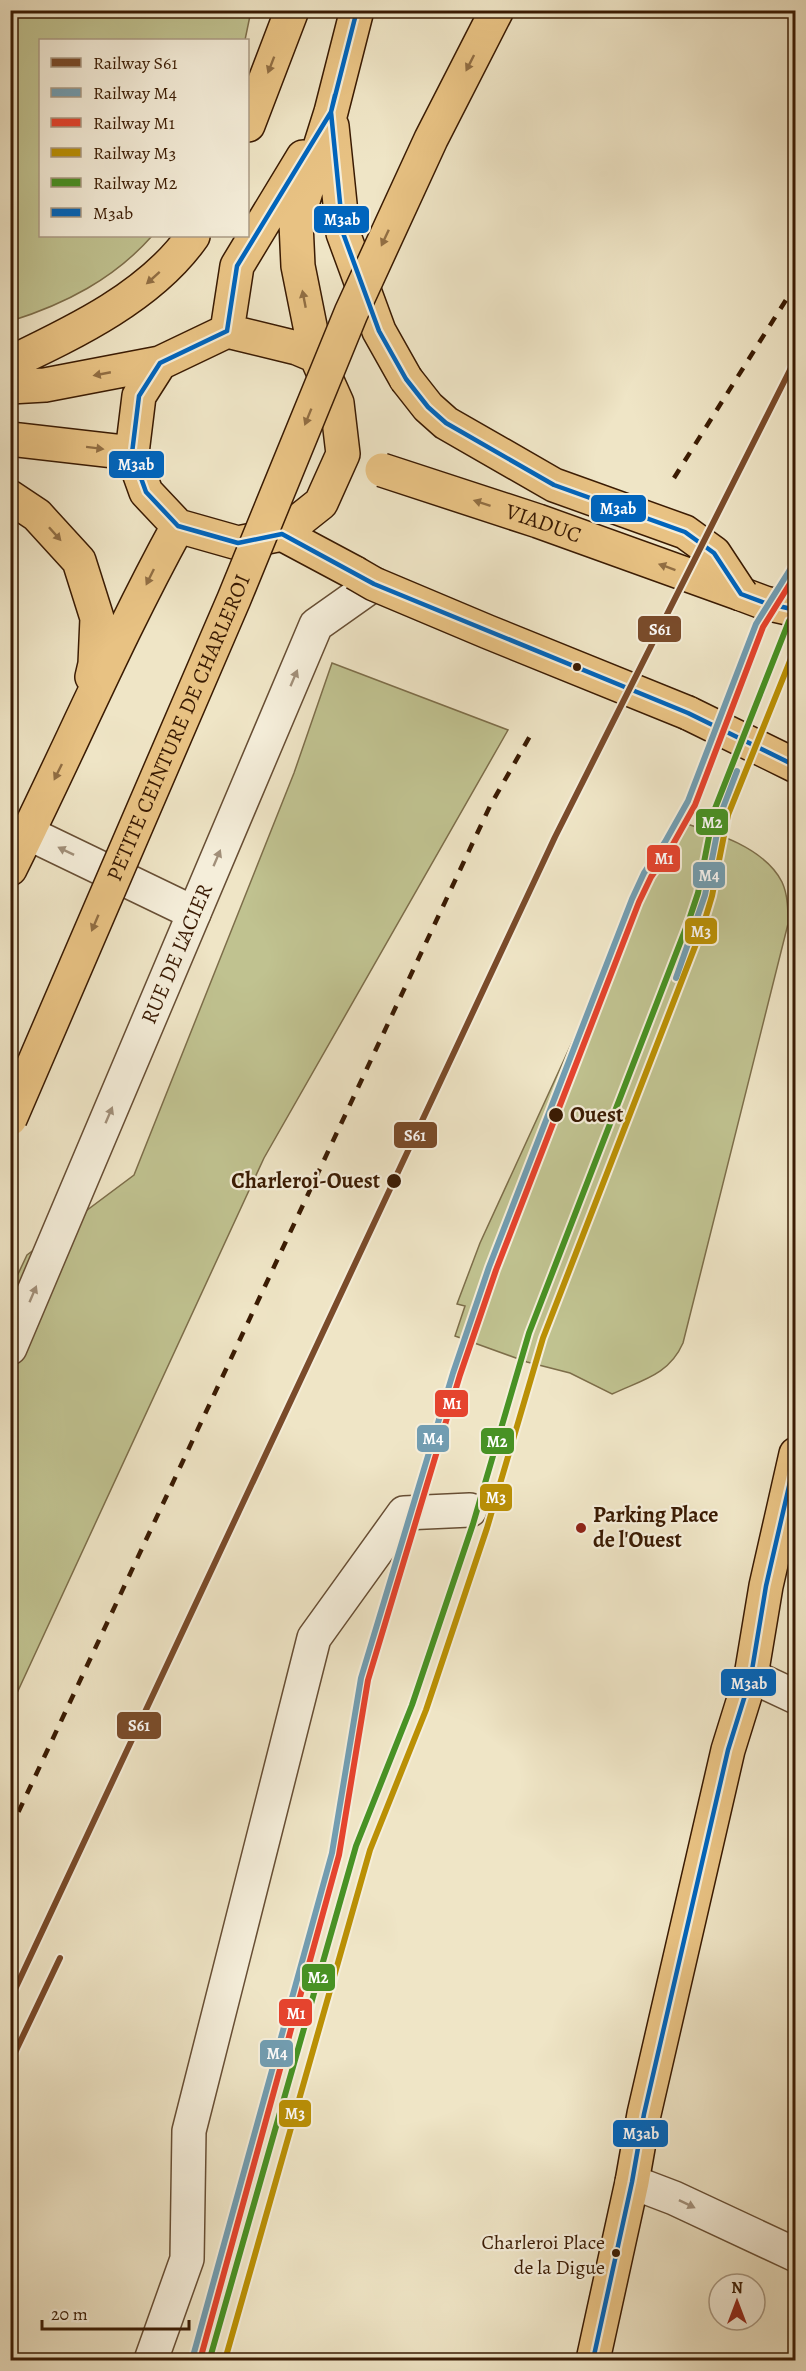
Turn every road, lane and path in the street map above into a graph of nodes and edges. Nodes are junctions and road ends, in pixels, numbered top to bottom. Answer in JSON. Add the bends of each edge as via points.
{"nodes":[{"id":1,"x":292,"y":10,"type":"edge"},
{"id":2,"x":357,"y":10,"type":"edge"},
{"id":3,"x":496,"y":10,"type":"edge"},
{"id":4,"x":331,"y":112,"type":"junction"},
{"id":5,"x":249,"y":122,"type":"edge"},
{"id":6,"x":192,"y":237,"type":"edge"},
{"id":7,"x":227,"y":331,"type":"junction"},
{"id":8,"x":316,"y":356,"type":"junction"},
{"id":9,"x":10,"y":363,"type":"edge"},
{"id":10,"x":160,"y":363,"type":"junction"},
{"id":11,"x":10,"y":387,"type":"edge"},
{"id":12,"x":10,"y":439,"type":"edge"},
{"id":13,"x":132,"y":453,"type":"junction"},
{"id":14,"x":343,"y":454,"type":"junction"},
{"id":15,"x":10,"y":497,"type":"edge"},
{"id":16,"x":178,"y":525,"type":"junction"},
{"id":17,"x":282,"y":534,"type":"junction"},
{"id":18,"x":364,"y":579,"type":"junction"},
{"id":19,"x":741,"y":594,"type":"junction"},
{"id":20,"x":795,"y":610,"type":"edge"},
{"id":21,"x":74,"y":738,"type":"junction"},
{"id":22,"x":795,"y":766,"type":"edge"},
{"id":23,"x":28,"y":832,"type":"junction"},
{"id":24,"x":10,"y":869,"type":"edge"},
{"id":25,"x":194,"y":913,"type":"junction"},
{"id":26,"x":10,"y":1119,"type":"edge"},
{"id":27,"x":10,"y":1348,"type":"edge"},
{"id":28,"x":795,"y":1454,"type":"edge"},
{"id":29,"x":470,"y":1510,"type":"dead end"},
{"id":30,"x":751,"y":1676,"type":"junction"},
{"id":31,"x":795,"y":1697,"type":"edge"},
{"id":32,"x":632,"y":2182,"type":"junction"},
{"id":33,"x":795,"y":2255,"type":"edge"},
{"id":34,"x":151,"y":2361,"type":"edge"},
{"id":35,"x":593,"y":2361,"type":"edge"}],
"edges":[{"from":1,"to":5,"type":"main road","one_way":true},
{"from":2,"to":4,"type":"main road"},
{"from":3,"to":26,"type":"main road","name":"PETITE CEINTURE DE CHARLEROI","one_way":true,"bridge":true,"via":[[351,313],[234,599]]},
{"from":4,"to":7,"type":"main road","via":[[237,266]]},
{"from":8,"to":4,"type":"main road","one_way":true,"via":[[298,266],[296,223]]},
{"from":4,"to":19,"type":"main road","name":"VIADUC","bridge":true,"via":[[343,233],[379,331],[406,379],[428,407],[446,423],[554,485],[685,532],[714,553]]},
{"from":6,"to":9,"type":"main road","one_way":true,"via":[[151,280],[84,328]]},
{"from":7,"to":8,"type":"main road"},
{"from":7,"to":10,"type":"main road"},
{"from":8,"to":14,"type":"main road","via":[[337,403]]},
{"from":10,"to":11,"type":"main road","one_way":true,"via":[[45,385]]},
{"from":10,"to":13,"type":"main road","via":[[139,396]]},
{"from":12,"to":13,"type":"main road","one_way":true},
{"from":13,"to":16,"type":"main road","via":[[146,492]]},
{"from":14,"to":17,"type":"main road","via":[[321,503]]},
{"from":19,"to":14,"type":"main road","name":"VIADUC","one_way":true,"bridge":true},
{"from":15,"to":21,"type":"main road","one_way":true,"via":[[37,515],[79,561],[97,618],[95,664]]},
{"from":16,"to":17,"type":"main road","via":[[238,543]]},
{"from":16,"to":21,"type":"main road","one_way":true},
{"from":17,"to":18,"type":"main road"},
{"from":18,"to":22,"type":"main road","bridge":true,"via":[[688,712]]},
{"from":25,"to":18,"type":"street","name":"RUE DE L'ACIER","one_way":true,"via":[[316,625]]},
{"from":19,"to":20,"type":"main road","name":"VIADUC"},
{"from":21,"to":23,"type":"main road","one_way":true},
{"from":23,"to":24,"type":"main road"},
{"from":25,"to":23,"type":"street","one_way":true},
{"from":27,"to":25,"type":"street","name":"RUE DE L'ACIER","one_way":true},
{"from":28,"to":30,"type":"main road"},
{"from":29,"to":34,"type":"street","via":[[404,1513],[314,1638],[189,2131],[187,2259]]},
{"from":30,"to":31,"type":"street"},
{"from":30,"to":32,"type":"main road","via":[[728,1750],[644,2114]]},
{"from":32,"to":33,"type":"street","one_way":true},
{"from":32,"to":35,"type":"main road"}]}
